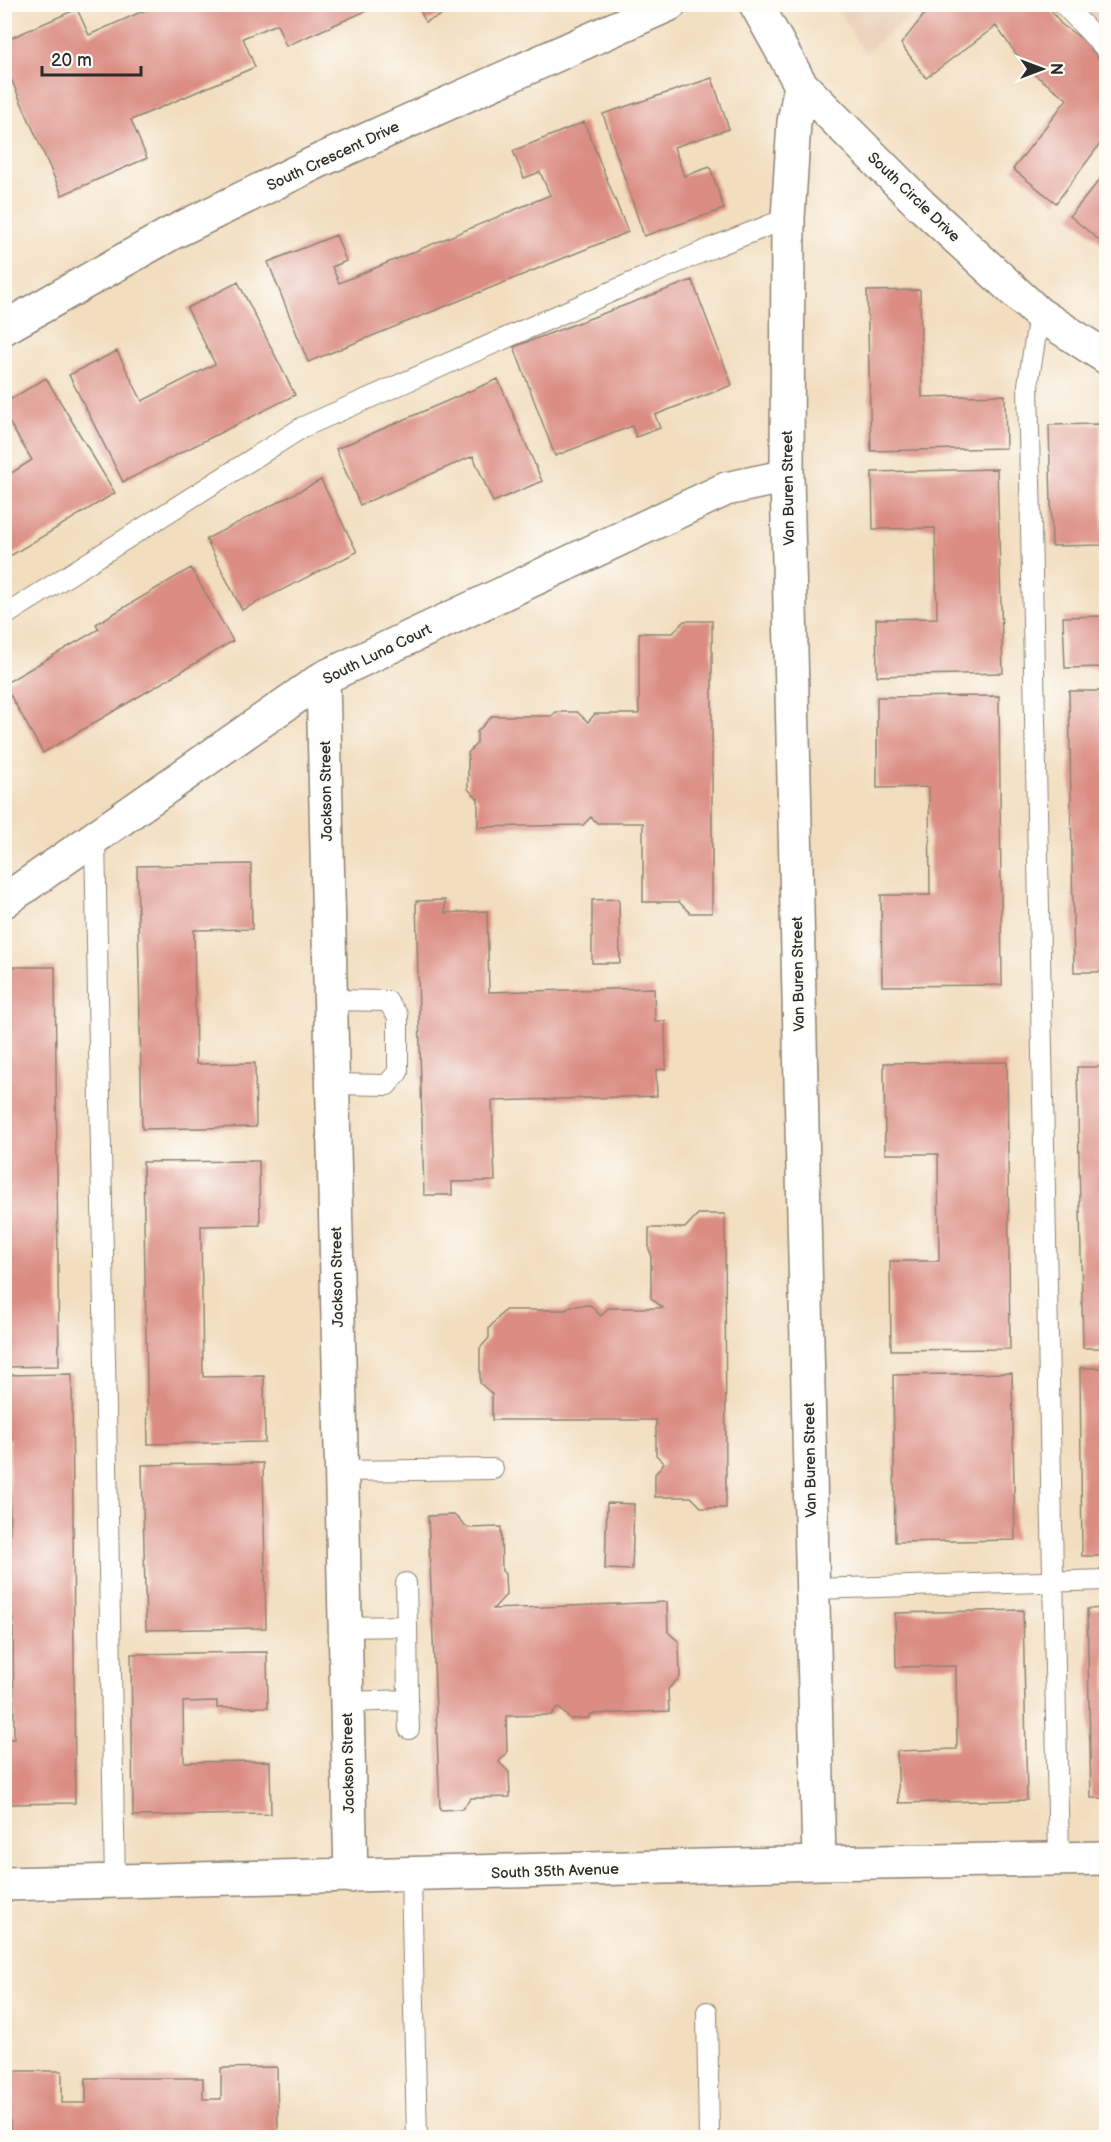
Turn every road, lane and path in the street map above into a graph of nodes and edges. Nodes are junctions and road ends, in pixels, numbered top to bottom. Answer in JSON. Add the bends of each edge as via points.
{"nodes":[{"id":1,"x":670,"y":4,"type":"edge"},
{"id":2,"x":756,"y":4,"type":"edge"},
{"id":3,"x":1063,"y":4,"type":"edge"},
{"id":4,"x":1107,"y":49,"type":"edge"},
{"id":5,"x":801,"y":85,"type":"junction"},
{"id":6,"x":788,"y":218,"type":"junction"},
{"id":7,"x":1039,"y":314,"type":"junction"},
{"id":8,"x":4,"y":328,"type":"edge"},
{"id":9,"x":1107,"y":357,"type":"edge"},
{"id":10,"x":787,"y":476,"type":"junction"},
{"id":11,"x":4,"y":616,"type":"edge"},
{"id":12,"x":323,"y":678,"type":"junction"},
{"id":13,"x":95,"y":838,"type":"junction"},
{"id":14,"x":4,"y":901,"type":"edge"},
{"id":15,"x":332,"y":1000,"type":"junction"},
{"id":16,"x":333,"y":1084,"type":"junction"},
{"id":17,"x":493,"y":1469,"type":"dead end"},
{"id":18,"x":342,"y":1471,"type":"junction"},
{"id":19,"x":1107,"y":1580,"type":"edge"},
{"id":20,"x":1053,"y":1581,"type":"junction"},
{"id":21,"x":406,"y":1582,"type":"dead end"},
{"id":22,"x":813,"y":1589,"type":"junction"},
{"id":23,"x":407,"y":1626,"type":"junction"},
{"id":24,"x":345,"y":1627,"type":"junction"},
{"id":25,"x":408,"y":1700,"type":"junction"},
{"id":26,"x":347,"y":1702,"type":"junction"},
{"id":27,"x":409,"y":1729,"type":"dead end"},
{"id":28,"x":1107,"y":1858,"type":"edge"},
{"id":29,"x":1059,"y":1859,"type":"junction"},
{"id":30,"x":819,"y":1863,"type":"junction"},
{"id":31,"x":411,"y":1875,"type":"junction"},
{"id":32,"x":351,"y":1876,"type":"junction"},
{"id":33,"x":115,"y":1882,"type":"junction"},
{"id":34,"x":4,"y":1884,"type":"edge"},
{"id":35,"x":707,"y":2012,"type":"dead end"},
{"id":36,"x":417,"y":2138,"type":"edge"},
{"id":37,"x":709,"y":2138,"type":"edge"}],
"edges":[{"from":1,"to":8,"type":"street","name":"South Crescent Drive","via":[[308,166],[170,234]]},
{"from":2,"to":5,"type":"street","name":"South Circle Drive"},
{"from":3,"to":4,"type":"lane"},
{"from":5,"to":6,"type":"street","name":"Van Buren Street","via":[[794,122]]},
{"from":5,"to":7,"type":"street","name":"South Circle Drive","via":[[921,205]]},
{"from":6,"to":10,"type":"street","name":"Van Buren Street"},
{"from":6,"to":11,"type":"lane","via":[[711,248],[303,428]]},
{"from":7,"to":9,"type":"street","name":"South Circle Drive"},
{"from":7,"to":20,"type":"lane","via":[[1028,385]]},
{"from":10,"to":12,"type":"street","name":"South Luna Court","via":[[726,489]]},
{"from":10,"to":22,"type":"street","name":"Van Buren Street"},
{"from":12,"to":13,"type":"street","name":"South Luna Court"},
{"from":12,"to":15,"type":"street","name":"Jackson Street"},
{"from":13,"to":14,"type":"street","name":"South Luna Court"},
{"from":13,"to":33,"type":"lane"},
{"from":15,"to":16,"type":"street","name":"Jackson Street"},
{"from":15,"to":16,"type":"lane","via":[[387,1001],[398,1016],[398,1072],[387,1085]]},
{"from":16,"to":18,"type":"street","name":"Jackson Street"},
{"from":17,"to":18,"type":"lane"},
{"from":18,"to":24,"type":"street","name":"Jackson Street"},
{"from":19,"to":20,"type":"lane"},
{"from":20,"to":22,"type":"lane"},
{"from":20,"to":29,"type":"lane"},
{"from":21,"to":23,"type":"lane"},
{"from":22,"to":30,"type":"street","name":"Van Buren Street"},
{"from":23,"to":24,"type":"lane"},
{"from":23,"to":25,"type":"lane"},
{"from":24,"to":26,"type":"street","name":"Jackson Street"},
{"from":25,"to":26,"type":"lane"},
{"from":25,"to":27,"type":"lane"},
{"from":26,"to":32,"type":"street","name":"Jackson Street"},
{"from":28,"to":29,"type":"street","name":"South 35th Avenue"},
{"from":29,"to":30,"type":"street","name":"South 35th Avenue"},
{"from":30,"to":31,"type":"street","name":"South 35th Avenue"},
{"from":31,"to":32,"type":"street","name":"South 35th Avenue"},
{"from":31,"to":36,"type":"lane"},
{"from":32,"to":33,"type":"street","name":"South 35th Avenue"},
{"from":33,"to":34,"type":"street","name":"South 35th Avenue"},
{"from":35,"to":37,"type":"lane"}]}
